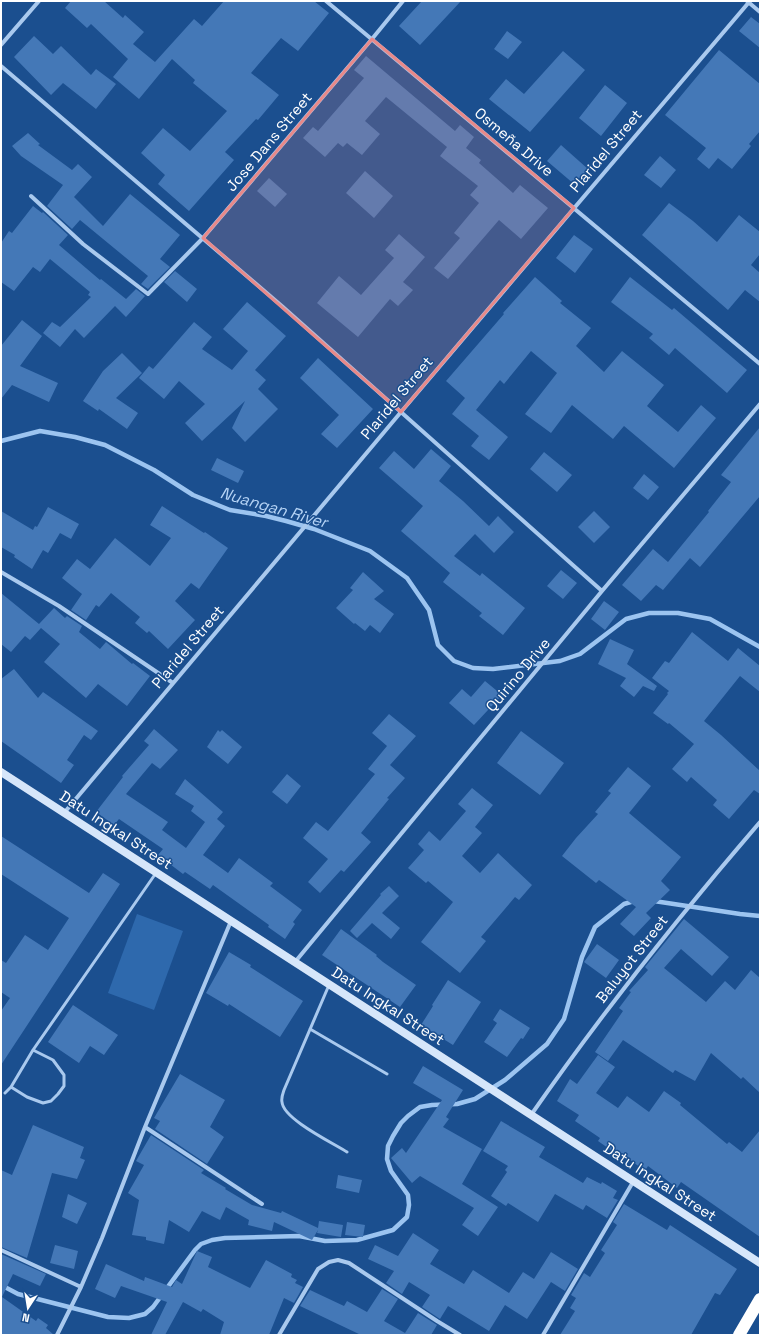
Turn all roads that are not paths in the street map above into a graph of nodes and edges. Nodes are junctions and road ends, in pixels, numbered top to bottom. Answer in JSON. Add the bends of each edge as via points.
{"nodes":[{"id":1,"x":39,"y":1,"type":"edge"},
{"id":2,"x":326,"y":1,"type":"edge"},
{"id":3,"x":402,"y":1,"type":"edge"},
{"id":4,"x":748,"y":1,"type":"edge"},
{"id":5,"x":760,"y":12,"type":"edge"},
{"id":6,"x":372,"y":39,"type":"junction"},
{"id":7,"x":1,"y":45,"type":"edge"},
{"id":8,"x":1,"y":66,"type":"edge"},
{"id":9,"x":31,"y":196,"type":"dead end"},
{"id":10,"x":574,"y":208,"type":"junction"},
{"id":11,"x":203,"y":238,"type":"junction"},
{"id":12,"x":760,"y":364,"type":"edge"},
{"id":13,"x":760,"y":404,"type":"edge"},
{"id":14,"x":401,"y":412,"type":"junction"},
{"id":15,"x":1,"y":572,"type":"edge"},
{"id":16,"x":602,"y":591,"type":"junction"},
{"id":17,"x":173,"y":683,"type":"junction"},
{"id":18,"x":1,"y":772,"type":"edge"},
{"id":19,"x":64,"y":813,"type":"junction"},
{"id":20,"x":760,"y":822,"type":"edge"},
{"id":21,"x":156,"y":873,"type":"junction"},
{"id":22,"x":231,"y":921,"type":"junction"},
{"id":23,"x":295,"y":963,"type":"junction"},
{"id":24,"x":329,"y":985,"type":"junction"},
{"id":25,"x":310,"y":1029,"type":"junction"},
{"id":26,"x":33,"y":1050,"type":"junction"},
{"id":27,"x":387,"y":1074,"type":"dead end"},
{"id":28,"x":12,"y":1087,"type":"junction"},
{"id":29,"x":5,"y":1093,"type":"dead end"},
{"id":30,"x":530,"y":1115,"type":"junction"},
{"id":31,"x":145,"y":1127,"type":"junction"},
{"id":32,"x":347,"y":1152,"type":"dead end"},
{"id":33,"x":633,"y":1182,"type":"junction"},
{"id":34,"x":262,"y":1204,"type":"dead end"},
{"id":35,"x":1,"y":1250,"type":"edge"},
{"id":36,"x":760,"y":1263,"type":"edge"},
{"id":37,"x":81,"y":1287,"type":"junction"},
{"id":38,"x":760,"y":1299,"type":"edge"},
{"id":39,"x":57,"y":1335,"type":"edge"},
{"id":40,"x":279,"y":1335,"type":"edge"},
{"id":41,"x":460,"y":1335,"type":"edge"},
{"id":42,"x":543,"y":1335,"type":"edge"},
{"id":43,"x":739,"y":1335,"type":"edge"}],
"edges":[{"from":1,"to":7,"type":"street"},
{"from":2,"to":6,"type":"street","name":"Osmeña Drive"},
{"from":3,"to":6,"type":"street","name":"Jose Dans Street"},
{"from":4,"to":5,"type":"street"},
{"from":4,"to":10,"type":"street","name":"Plaridel Street"},
{"from":6,"to":10,"type":"street","name":"Osmeña Drive"},
{"from":6,"to":11,"type":"street","name":"Jose Dans Street"},
{"from":8,"to":11,"type":"street"},
{"from":9,"to":11,"type":"street","name":"Jose Dans Street","via":[[83,244],[148,294]]},
{"from":10,"to":12,"type":"street","name":"Osmeña Drive"},
{"from":10,"to":14,"type":"street","name":"Plaridel Street"},
{"from":11,"to":14,"type":"street"},
{"from":13,"to":16,"type":"street","name":"Quirino Drive"},
{"from":14,"to":16,"type":"street"},
{"from":14,"to":17,"type":"street","name":"Plaridel Street"},
{"from":15,"to":17,"type":"street","via":[[59,606]]},
{"from":16,"to":23,"type":"street","name":"Quirino Drive"},
{"from":17,"to":19,"type":"street","name":"Plaridel Street"},
{"from":18,"to":19,"type":"street","name":"Datu Ingkal Street"},
{"from":19,"to":21,"type":"street","name":"Datu Ingkal Street"},
{"from":20,"to":30,"type":"street","name":"Baluyot Street","via":[[681,915]]},
{"from":21,"to":22,"type":"street","name":"Datu Ingkal Street"},
{"from":21,"to":26,"type":"lane"},
{"from":22,"to":23,"type":"street","name":"Datu Ingkal Street"},
{"from":22,"to":31,"type":"street"},
{"from":23,"to":24,"type":"street","name":"Datu Ingkal Street"},
{"from":24,"to":25,"type":"lane"},
{"from":24,"to":30,"type":"street","name":"Datu Ingkal Street"},
{"from":25,"to":27,"type":"lane"},
{"from":25,"to":32,"type":"lane","via":[[284,1090],[282,1102],[286,1112],[294,1120]]},
{"from":26,"to":28,"type":"lane"},
{"from":26,"to":28,"type":"lane","via":[[53,1060],[64,1075],[64,1086],[52,1101],[43,1103],[27,1097]]},
{"from":28,"to":29,"type":"lane"},
{"from":30,"to":33,"type":"street","name":"Datu Ingkal Street"},
{"from":31,"to":34,"type":"street"},
{"from":31,"to":37,"type":"street"},
{"from":33,"to":36,"type":"street","name":"Datu Ingkal Street"},
{"from":33,"to":42,"type":"street"},
{"from":35,"to":37,"type":"street"},
{"from":37,"to":39,"type":"street"},
{"from":38,"to":43,"type":"highway"},
{"from":40,"to":41,"type":"street","via":[[318,1269],[338,1260],[349,1263]]}]}
